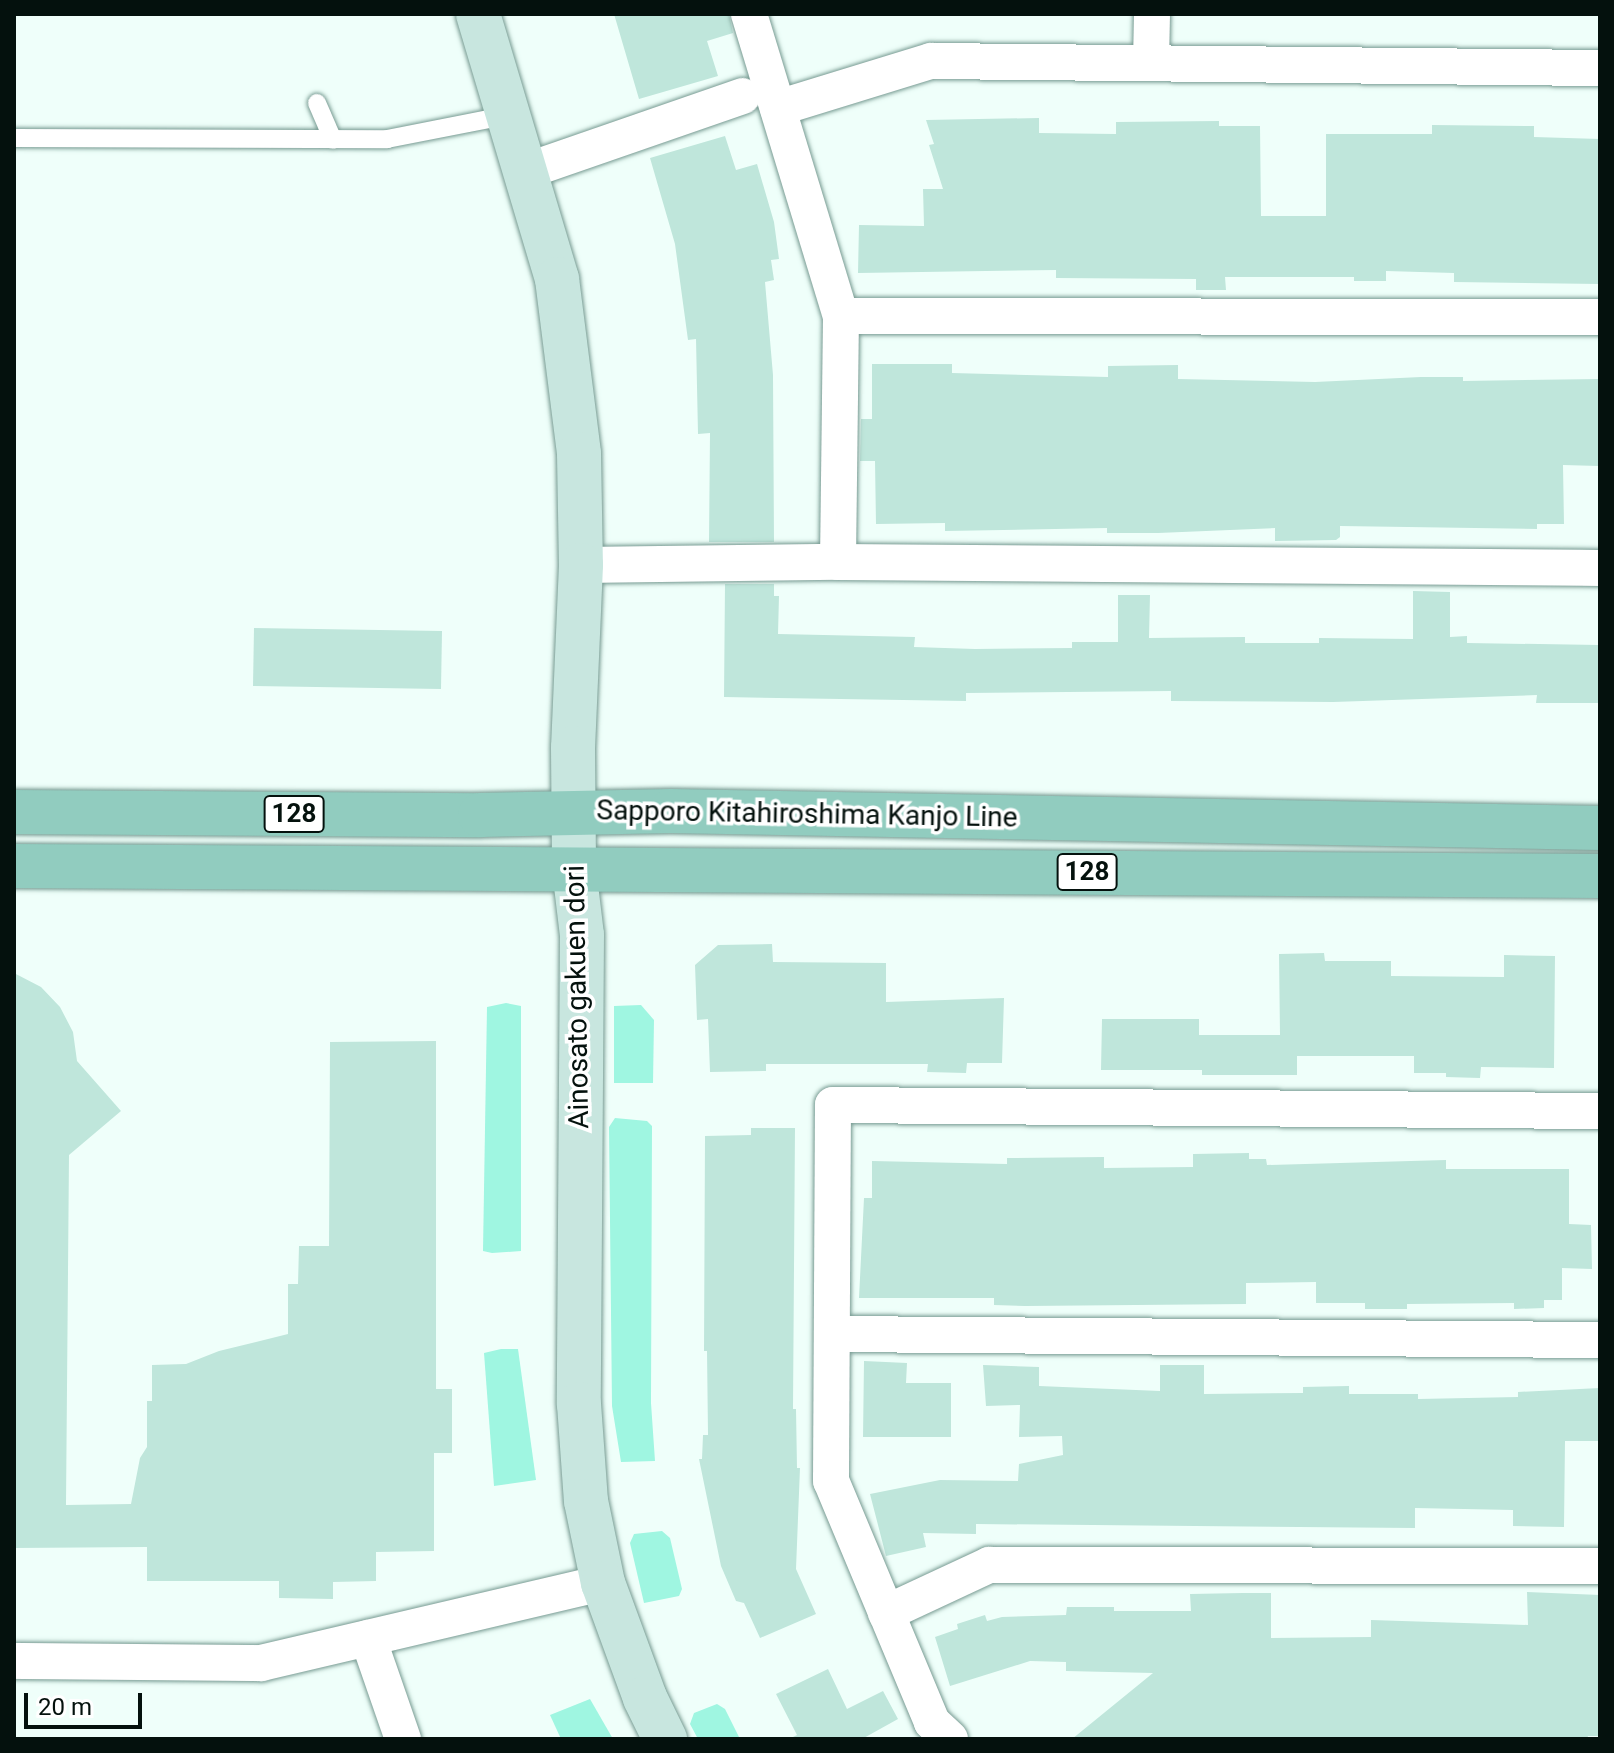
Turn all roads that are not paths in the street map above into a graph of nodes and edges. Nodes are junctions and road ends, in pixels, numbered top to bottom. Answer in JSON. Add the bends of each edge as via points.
{"nodes":[{"id":1,"x":478,"y":14,"type":"edge"},
{"id":2,"x":749,"y":14,"type":"edge"},
{"id":3,"x":1152,"y":14,"type":"edge"},
{"id":4,"x":1151,"y":62,"type":"junction"},
{"id":5,"x":1600,"y":68,"type":"edge"},
{"id":6,"x":742,"y":96,"type":"dead end"},
{"id":7,"x":317,"y":103,"type":"dead end"},
{"id":8,"x":778,"y":108,"type":"junction"},
{"id":9,"x":510,"y":115,"type":"junction"},
{"id":10,"x":14,"y":138,"type":"edge"},
{"id":11,"x":333,"y":140,"type":"junction"},
{"id":12,"x":526,"y":171,"type":"junction"},
{"id":13,"x":841,"y":316,"type":"junction"},
{"id":14,"x":1600,"y":317,"type":"edge"},
{"id":15,"x":838,"y":562,"type":"junction"},
{"id":16,"x":581,"y":565,"type":"junction"},
{"id":17,"x":1600,"y":568,"type":"edge"},
{"id":18,"x":575,"y":811,"type":"junction"},
{"id":19,"x":14,"y":812,"type":"edge"},
{"id":20,"x":1600,"y":828,"type":"edge"},
{"id":21,"x":14,"y":866,"type":"edge"},
{"id":22,"x":574,"y":869,"type":"junction"},
{"id":23,"x":1600,"y":876,"type":"edge"},
{"id":24,"x":1600,"y":1111,"type":"edge"},
{"id":25,"x":832,"y":1334,"type":"junction"},
{"id":26,"x":1600,"y":1340,"type":"edge"},
{"id":27,"x":1600,"y":1566,"type":"edge"},
{"id":28,"x":603,"y":1583,"type":"junction"},
{"id":29,"x":886,"y":1613,"type":"junction"},
{"id":30,"x":368,"y":1638,"type":"junction"},
{"id":31,"x":14,"y":1661,"type":"edge"},
{"id":32,"x":403,"y":1739,"type":"edge"},
{"id":33,"x":665,"y":1739,"type":"edge"},
{"id":34,"x":950,"y":1739,"type":"edge"}],
"edges":[{"from":1,"to":9,"type":"street","name":"Ainosato gakuen dori"},
{"from":2,"to":8,"type":"street"},
{"from":3,"to":4,"type":"street"},
{"from":4,"to":5,"type":"street"},
{"from":4,"to":8,"type":"street","via":[[931,61]]},
{"from":6,"to":12,"type":"street"},
{"from":7,"to":11,"type":"lane"},
{"from":8,"to":13,"type":"street"},
{"from":9,"to":11,"type":"lane","via":[[387,139]]},
{"from":9,"to":12,"type":"street","name":"Ainosato gakuen dori"},
{"from":10,"to":11,"type":"lane"},
{"from":12,"to":16,"type":"street","name":"Ainosato gakuen dori","via":[[557,279],[579,454]]},
{"from":13,"to":14,"type":"street"},
{"from":13,"to":15,"type":"street"},
{"from":15,"to":16,"type":"street"},
{"from":15,"to":17,"type":"street"},
{"from":16,"to":18,"type":"street","name":"Ainosato gakuen dori"},
{"from":18,"to":19,"type":"main road","name":"Sapporo Kitahiroshima Kanjo Line","number":"128"},
{"from":18,"to":20,"type":"main road","name":"Sapporo Kitahiroshima Kanjo Line","number":"128"},
{"from":18,"to":22,"type":"street","name":"Ainosato gakuen dori"},
{"from":21,"to":22,"type":"main road","name":"Sapporo Kitahiroshima Kanjo Line","number":"128"},
{"from":22,"to":23,"type":"main road","name":"Sapporo Kitahiroshima Kanjo Line","number":"128"},
{"from":22,"to":28,"type":"street","name":"Ainosato gakuen dori","via":[[582,935],[579,1404],[586,1501]]},
{"from":24,"to":25,"type":"street","via":[[833,1105]]},
{"from":25,"to":26,"type":"street"},
{"from":25,"to":29,"type":"street","via":[[831,1481]]},
{"from":27,"to":29,"type":"street","via":[[989,1565]]},
{"from":28,"to":30,"type":"street"},
{"from":28,"to":33,"type":"street","name":"Ainosato gakuen dori"},
{"from":29,"to":34,"type":"street","via":[[932,1722]]},
{"from":30,"to":31,"type":"street","via":[[261,1663]]},
{"from":30,"to":32,"type":"street"}]}
